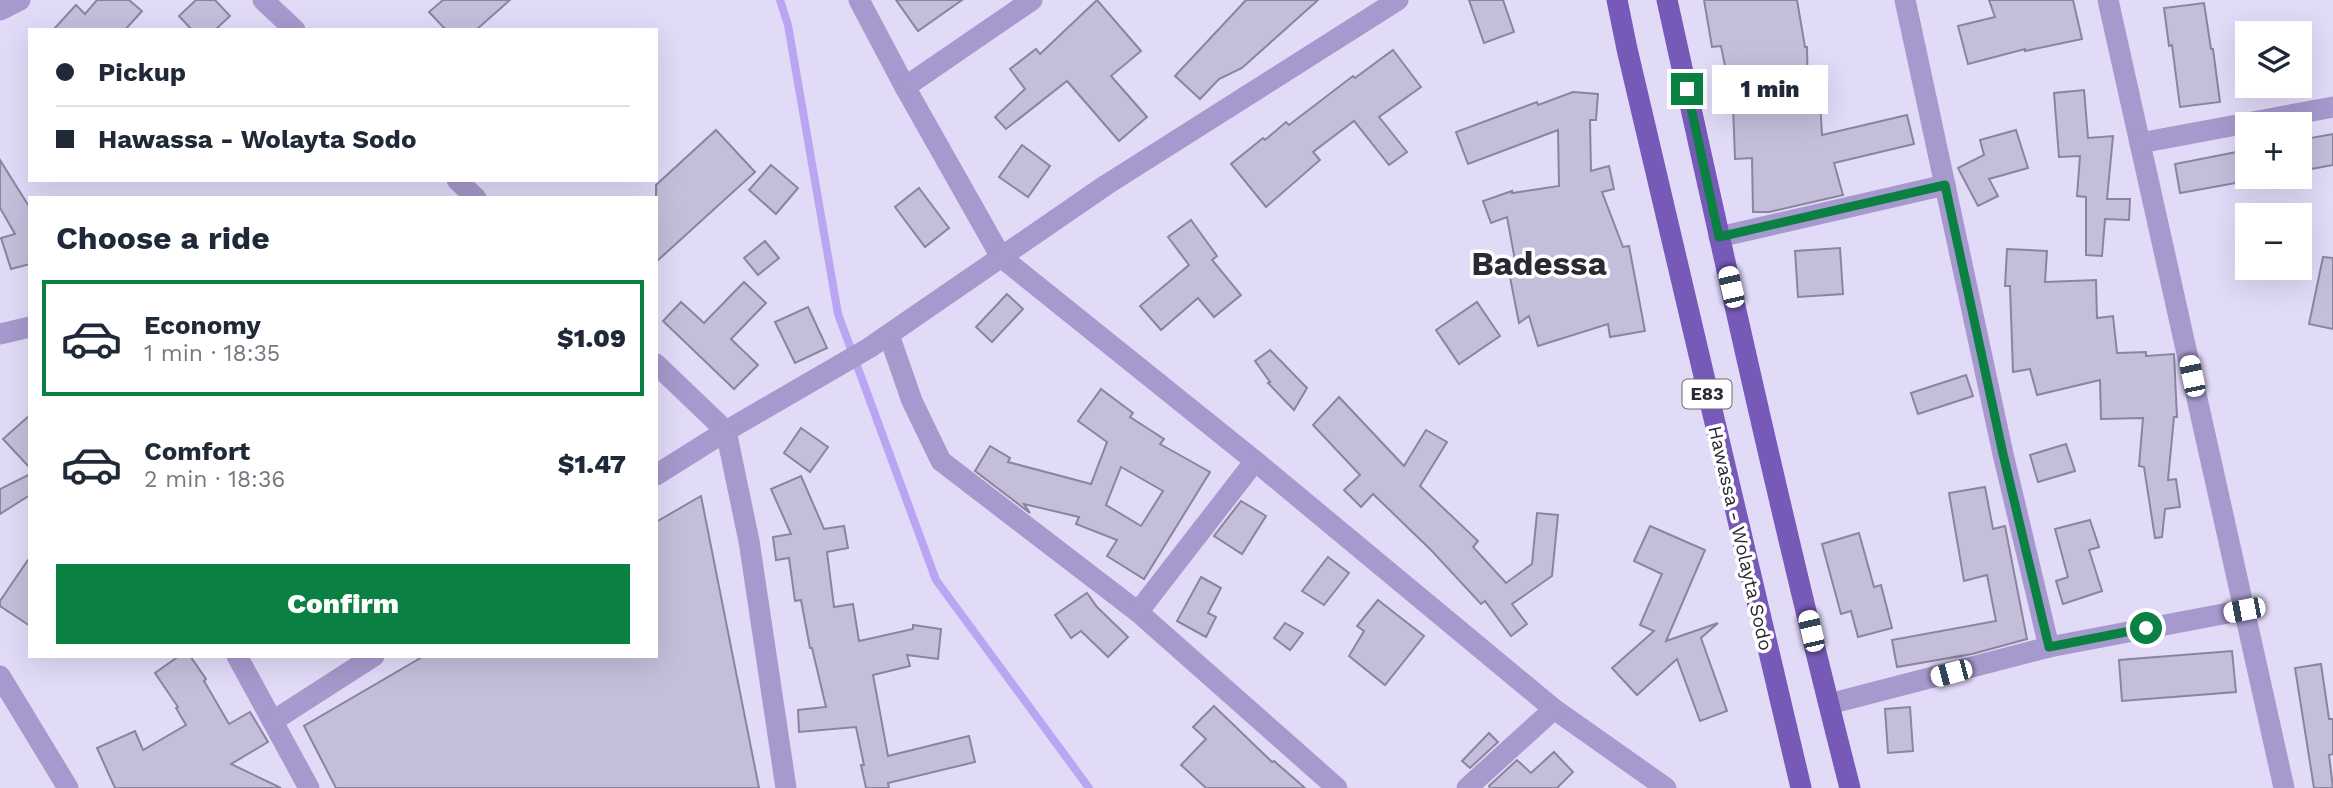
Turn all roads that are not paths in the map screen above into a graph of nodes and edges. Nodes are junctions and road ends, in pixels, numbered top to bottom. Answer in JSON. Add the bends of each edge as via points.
{"nodes":[{"id":1,"x":20,"y":0,"type":"edge"},
{"id":2,"x":263,"y":0,"type":"edge"},
{"id":3,"x":859,"y":0,"type":"edge"},
{"id":4,"x":1032,"y":0,"type":"edge"},
{"id":5,"x":1398,"y":0,"type":"edge"},
{"id":6,"x":1617,"y":0,"type":"edge"},
{"id":7,"x":1667,"y":0,"type":"edge"},
{"id":8,"x":1905,"y":0,"type":"edge"},
{"id":9,"x":2108,"y":0,"type":"edge"},
{"id":10,"x":0,"y":10,"type":"edge"},
{"id":11,"x":293,"y":28,"type":"edge"},
{"id":12,"x":905,"y":86,"type":"junction"},
{"id":13,"x":2333,"y":107,"type":"edge"},
{"id":14,"x":2140,"y":143,"type":"junction"},
{"id":15,"x":459,"y":182,"type":"edge"},
{"id":16,"x":1945,"y":185,"type":"junction"},
{"id":17,"x":474,"y":196,"type":"edge"},
{"id":18,"x":1719,"y":237,"type":"junction"},
{"id":19,"x":1001,"y":257,"type":"junction"},
{"id":20,"x":28,"y":327,"type":"edge"},
{"id":21,"x":0,"y":334,"type":"edge"},
{"id":22,"x":889,"y":335,"type":"junction"},
{"id":23,"x":658,"y":366,"type":"edge"},
{"id":24,"x":726,"y":431,"type":"junction"},
{"id":25,"x":1255,"y":461,"type":"junction"},
{"id":26,"x":658,"y":474,"type":"edge"},
{"id":27,"x":2244,"y":610,"type":"junction"},
{"id":28,"x":1138,"y":612,"type":"junction"},
{"id":29,"x":2049,"y":647,"type":"junction"},
{"id":30,"x":238,"y":658,"type":"edge"},
{"id":31,"x":371,"y":658,"type":"edge"},
{"id":32,"x":0,"y":676,"type":"edge"},
{"id":33,"x":1829,"y":704,"type":"junction"},
{"id":34,"x":1554,"y":709,"type":"junction"},
{"id":35,"x":273,"y":721,"type":"junction"},
{"id":36,"x":68,"y":788,"type":"edge"},
{"id":37,"x":309,"y":788,"type":"edge"},
{"id":38,"x":786,"y":788,"type":"edge"},
{"id":39,"x":1337,"y":788,"type":"edge"},
{"id":40,"x":1467,"y":788,"type":"edge"},
{"id":41,"x":1666,"y":788,"type":"edge"},
{"id":42,"x":1801,"y":788,"type":"edge"},
{"id":43,"x":1850,"y":788,"type":"edge"},
{"id":44,"x":2284,"y":788,"type":"edge"}],
"edges":[{"from":1,"to":10,"type":"street"},
{"from":2,"to":11,"type":"street"},
{"from":3,"to":12,"type":"street"},
{"from":4,"to":12,"type":"street"},
{"from":5,"to":19,"type":"street","via":[[1105,185]]},
{"from":6,"to":42,"type":"main road","name":"Hawassa - Wolayta Sodo","number":"E83"},
{"from":7,"to":18,"type":"main road","number":"E83"},
{"from":8,"to":16,"type":"street"},
{"from":9,"to":14,"type":"street"},
{"from":12,"to":19,"type":"street"},
{"from":13,"to":14,"type":"street"},
{"from":14,"to":27,"type":"street"},
{"from":15,"to":17,"type":"street"},
{"from":16,"to":18,"type":"street"},
{"from":16,"to":29,"type":"street"},
{"from":18,"to":33,"type":"main road","number":"E83"},
{"from":19,"to":22,"type":"street"},
{"from":19,"to":25,"type":"street"},
{"from":20,"to":21,"type":"street"},
{"from":22,"to":24,"type":"street"},
{"from":22,"to":28,"type":"street","via":[[912,401],[941,461]]},
{"from":23,"to":24,"type":"street"},
{"from":24,"to":26,"type":"street"},
{"from":24,"to":38,"type":"street","via":[[749,541]]},
{"from":25,"to":28,"type":"street"},
{"from":25,"to":34,"type":"street"},
{"from":27,"to":29,"type":"street"},
{"from":27,"to":44,"type":"street"},
{"from":28,"to":39,"type":"street"},
{"from":29,"to":33,"type":"street"},
{"from":30,"to":35,"type":"street"},
{"from":31,"to":35,"type":"street"},
{"from":32,"to":36,"type":"street"},
{"from":33,"to":43,"type":"main road","number":"E83"},
{"from":34,"to":40,"type":"street"},
{"from":34,"to":41,"type":"street"},
{"from":35,"to":37,"type":"street"}]}
